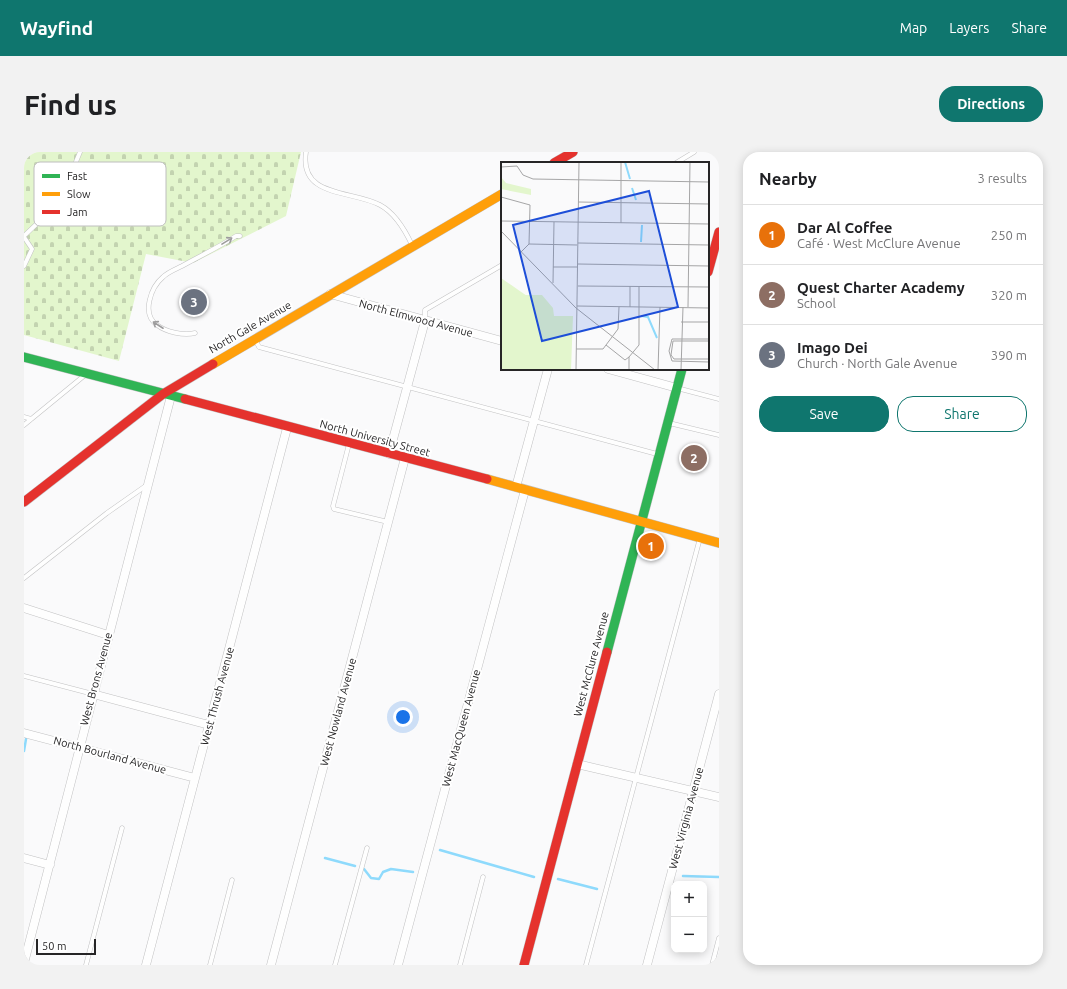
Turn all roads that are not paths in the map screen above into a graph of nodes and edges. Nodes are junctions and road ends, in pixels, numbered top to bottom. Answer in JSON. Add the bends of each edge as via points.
{"nodes":[{"id":1,"x":80,"y":152,"type":"edge"},
{"id":2,"x":306,"y":152,"type":"edge"},
{"id":3,"x":573,"y":152,"type":"edge"},
{"id":4,"x":694,"y":152,"type":"edge"},
{"id":5,"x":76,"y":162,"type":"edge"},
{"id":6,"x":556,"y":162,"type":"edge"},
{"id":7,"x":678,"y":162,"type":"edge"},
{"id":8,"x":501,"y":195,"type":"edge"},
{"id":9,"x":35,"y":226,"type":"edge"},
{"id":10,"x":719,"y":232,"type":"edge"},
{"id":11,"x":240,"y":236,"type":"dead end"},
{"id":12,"x":24,"y":237,"type":"edge"},
{"id":13,"x":412,"y":246,"type":"junction"},
{"id":14,"x":713,"y":256,"type":"edge"},
{"id":15,"x":24,"y":266,"type":"edge"},
{"id":16,"x":501,"y":267,"type":"edge"},
{"id":17,"x":709,"y":269,"type":"edge"},
{"id":18,"x":330,"y":294,"type":"junction"},
{"id":19,"x":425,"y":321,"type":"junction"},
{"id":20,"x":195,"y":333,"type":"dead end"},
{"id":21,"x":254,"y":339,"type":"junction"},
{"id":22,"x":501,"y":340,"type":"edge"},
{"id":23,"x":24,"y":357,"type":"edge"},
{"id":24,"x":548,"y":370,"type":"edge"},
{"id":25,"x":612,"y":370,"type":"edge"},
{"id":26,"x":682,"y":370,"type":"edge"},
{"id":27,"x":87,"y":374,"type":"junction"},
{"id":28,"x":407,"y":387,"type":"junction"},
{"id":29,"x":677,"y":388,"type":"junction"},
{"id":30,"x":167,"y":395,"type":"junction"},
{"id":31,"x":719,"y":400,"type":"edge"},
{"id":32,"x":24,"y":417,"type":"edge"},
{"id":33,"x":32,"y":419,"type":"junction"},
{"id":34,"x":534,"y":421,"type":"junction"},
{"id":35,"x":668,"y":423,"type":"junction"},
{"id":36,"x":24,"y":425,"type":"edge"},
{"id":37,"x":287,"y":428,"type":"junction"},
{"id":38,"x":719,"y":435,"type":"edge"},
{"id":39,"x":349,"y":444,"type":"junction"},
{"id":40,"x":389,"y":454,"type":"junction"},
{"id":41,"x":659,"y":454,"type":"junction"},
{"id":42,"x":405,"y":458,"type":"junction"},
{"id":43,"x":148,"y":485,"type":"junction"},
{"id":44,"x":521,"y":489,"type":"junction"},
{"id":45,"x":24,"y":502,"type":"edge"},
{"id":46,"x":389,"y":522,"type":"junction"},
{"id":47,"x":641,"y":522,"type":"junction"},
{"id":48,"x":700,"y":538,"type":"junction"},
{"id":49,"x":719,"y":543,"type":"edge"},
{"id":50,"x":24,"y":578,"type":"edge"},
{"id":51,"x":24,"y":608,"type":"edge"},
{"id":52,"x":108,"y":635,"type":"junction"},
{"id":53,"x":24,"y":676,"type":"edge"},
{"id":54,"x":92,"y":694,"type":"junction"},
{"id":55,"x":719,"y":694,"type":"edge"},
{"id":56,"x":210,"y":725,"type":"junction"},
{"id":57,"x":24,"y":733,"type":"edge"},
{"id":58,"x":79,"y":747,"type":"junction"},
{"id":59,"x":577,"y":764,"type":"junction"},
{"id":60,"x":636,"y":777,"type":"junction"},
{"id":61,"x":195,"y":778,"type":"junction"},
{"id":62,"x":693,"y":791,"type":"junction"},
{"id":63,"x":719,"y":797,"type":"edge"},
{"id":64,"x":122,"y":828,"type":"dead end"},
{"id":65,"x":367,"y":848,"type":"dead end"},
{"id":66,"x":24,"y":858,"type":"edge"},
{"id":67,"x":50,"y":865,"type":"junction"},
{"id":68,"x":483,"y":877,"type":"dead end"},
{"id":69,"x":232,"y":880,"type":"dead end"},
{"id":70,"x":719,"y":938,"type":"edge"},
{"id":71,"x":24,"y":963,"type":"edge"},
{"id":72,"x":86,"y":965,"type":"edge"},
{"id":73,"x":146,"y":965,"type":"edge"},
{"id":74,"x":210,"y":965,"type":"edge"},
{"id":75,"x":272,"y":965,"type":"edge"},
{"id":76,"x":335,"y":965,"type":"edge"},
{"id":77,"x":398,"y":965,"type":"edge"},
{"id":78,"x":460,"y":965,"type":"edge"},
{"id":79,"x":524,"y":965,"type":"edge"},
{"id":80,"x":586,"y":965,"type":"edge"},
{"id":81,"x":647,"y":965,"type":"edge"},
{"id":82,"x":712,"y":965,"type":"edge"}],
"edges":[{"from":1,"to":5,"type":"lane"},
{"from":2,"to":13,"type":"lane","via":[[306,171],[313,181],[327,189],[380,205],[393,215],[405,230]]},
{"from":3,"to":6,"type":"main road"},
{"from":4,"to":7,"type":"lane"},
{"from":8,"to":13,"type":"main road","name":"North Gale Avenue"},
{"from":9,"to":12,"type":"lane"},
{"from":10,"to":14,"type":"main road"},
{"from":20,"to":11,"type":"lane","one_way":true,"via":[[178,333],[157,326],[148,313],[150,299],[163,277]]},
{"from":12,"to":15,"type":"lane","via":[[32,248]]},
{"from":13,"to":18,"type":"main road","name":"North Gale Avenue"},
{"from":14,"to":17,"type":"main road"},
{"from":16,"to":19,"type":"lane","via":[[425,310]]},
{"from":18,"to":19,"type":"street","name":"North Elmwood Avenue"},
{"from":18,"to":21,"type":"main road","name":"North Gale Avenue"},
{"from":19,"to":22,"type":"street","name":"North Elmwood Avenue"},
{"from":19,"to":28,"type":"street"},
{"from":21,"to":28,"type":"lane","via":[[259,347]]},
{"from":21,"to":30,"type":"main road","name":"North Gale Avenue"},
{"from":23,"to":27,"type":"main road","name":"North University Street"},
{"from":24,"to":34,"type":"street","name":"West MacQueen Avenue"},
{"from":25,"to":29,"type":"street"},
{"from":26,"to":29,"type":"main road","name":"West McClure Avenue"},
{"from":27,"to":30,"type":"main road","name":"North University Street"},
{"from":27,"to":33,"type":"lane"},
{"from":28,"to":34,"type":"lane"},
{"from":28,"to":40,"type":"street"},
{"from":29,"to":31,"type":"lane"},
{"from":29,"to":35,"type":"main road","name":"West McClure Avenue"},
{"from":30,"to":37,"type":"main road","name":"North University Street"},
{"from":30,"to":43,"type":"street","name":"West Brons Avenue"},
{"from":30,"to":45,"type":"main road","name":"North Gale Avenue"},
{"from":32,"to":33,"type":"lane"},
{"from":33,"to":36,"type":"lane"},
{"from":34,"to":41,"type":"lane"},
{"from":34,"to":44,"type":"street","name":"West MacQueen Avenue"},
{"from":35,"to":38,"type":"lane"},
{"from":35,"to":41,"type":"main road","name":"West McClure Avenue"},
{"from":37,"to":39,"type":"main road","name":"North University Street"},
{"from":37,"to":56,"type":"street","name":"West Thrush Avenue"},
{"from":39,"to":40,"type":"main road","name":"North University Street"},
{"from":39,"to":46,"type":"lane","via":[[334,508]]},
{"from":40,"to":42,"type":"main road","name":"North University Street"},
{"from":41,"to":47,"type":"main road","name":"West McClure Avenue"},
{"from":42,"to":44,"type":"main road","name":"North University Street"},
{"from":42,"to":46,"type":"street","name":"West Nowland Avenue"},
{"from":43,"to":50,"type":"lane","via":[[107,513]]},
{"from":43,"to":52,"type":"street","name":"West Brons Avenue"},
{"from":44,"to":47,"type":"main road","name":"North University Street"},
{"from":44,"to":77,"type":"street","name":"West MacQueen Avenue"},
{"from":46,"to":75,"type":"street","name":"West Nowland Avenue"},
{"from":47,"to":48,"type":"main road","name":"North University Street"},
{"from":47,"to":59,"type":"main road","name":"West McClure Avenue"},
{"from":48,"to":49,"type":"main road","name":"North University Street"},
{"from":48,"to":60,"type":"lane"},
{"from":51,"to":52,"type":"street"},
{"from":52,"to":54,"type":"street","name":"West Brons Avenue"},
{"from":53,"to":54,"type":"lane"},
{"from":54,"to":56,"type":"street"},
{"from":54,"to":58,"type":"street","name":"West Brons Avenue"},
{"from":55,"to":62,"type":"street","name":"West Virginia Avenue"},
{"from":56,"to":61,"type":"street","name":"West Thrush Avenue"},
{"from":57,"to":58,"type":"street","name":"North Bourland Avenue"},
{"from":58,"to":61,"type":"street","name":"North Bourland Avenue"},
{"from":58,"to":67,"type":"street","name":"West Brons Avenue"},
{"from":59,"to":60,"type":"street"},
{"from":59,"to":79,"type":"main road","name":"West McClure Avenue"},
{"from":60,"to":62,"type":"street"},
{"from":60,"to":80,"type":"lane"},
{"from":61,"to":73,"type":"street","name":"West Thrush Avenue"},
{"from":62,"to":63,"type":"street"},
{"from":62,"to":81,"type":"street","name":"West Virginia Avenue"},
{"from":64,"to":72,"type":"lane"},
{"from":65,"to":76,"type":"lane"},
{"from":66,"to":67,"type":"street"},
{"from":67,"to":71,"type":"street","name":"West Brons Avenue"},
{"from":68,"to":78,"type":"lane"},
{"from":69,"to":74,"type":"lane"},
{"from":70,"to":82,"type":"lane"}]}
